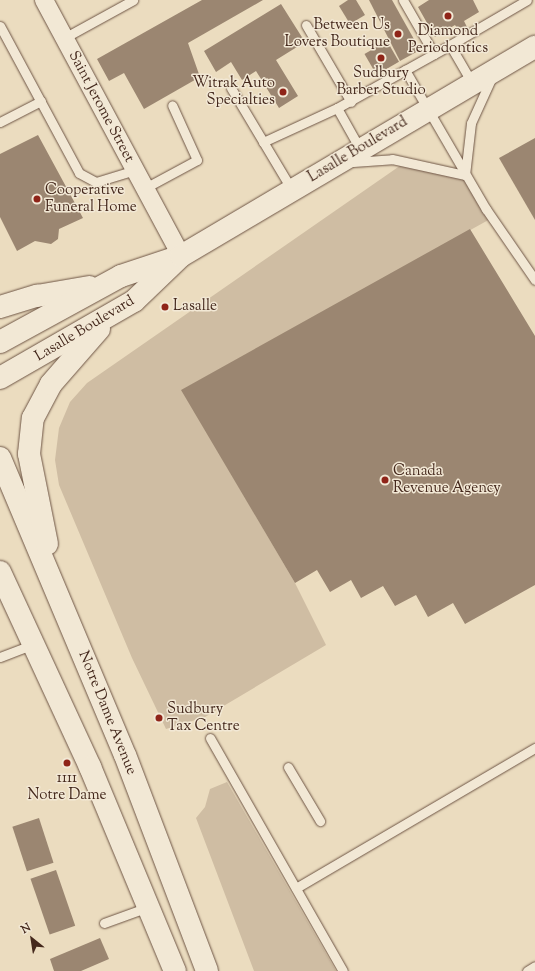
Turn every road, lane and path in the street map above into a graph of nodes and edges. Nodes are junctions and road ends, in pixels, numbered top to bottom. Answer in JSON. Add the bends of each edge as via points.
{"nodes":[{"id":1,"x":44,"y":0,"type":"edge"},
{"id":2,"x":133,"y":0,"type":"edge"},
{"id":3,"x":403,"y":0,"type":"edge"},
{"id":4,"x":527,"y":0,"type":"edge"},
{"id":5,"x":306,"y":25,"type":"dead end"},
{"id":6,"x":0,"y":26,"type":"edge"},
{"id":7,"x":64,"y":38,"type":"junction"},
{"id":8,"x":450,"y":45,"type":"junction"},
{"id":9,"x":535,"y":47,"type":"edge"},
{"id":10,"x":434,"y":54,"type":"junction"},
{"id":11,"x":405,"y":70,"type":"junction"},
{"id":12,"x":494,"y":71,"type":"junction"},
{"id":13,"x":472,"y":83,"type":"junction"},
{"id":14,"x":231,"y":88,"type":"dead end"},
{"id":15,"x":41,"y":101,"type":"junction"},
{"id":16,"x":351,"y":102,"type":"junction"},
{"id":17,"x":172,"y":105,"type":"dead end"},
{"id":18,"x":337,"y":108,"type":"junction"},
{"id":19,"x":427,"y":109,"type":"junction"},
{"id":20,"x":0,"y":122,"type":"edge"},
{"id":21,"x":263,"y":142,"type":"junction"},
{"id":22,"x":360,"y":149,"type":"junction"},
{"id":23,"x":337,"y":162,"type":"junction"},
{"id":24,"x":135,"y":170,"type":"junction"},
{"id":25,"x":465,"y":175,"type":"junction"},
{"id":26,"x":145,"y":188,"type":"junction"},
{"id":27,"x":292,"y":190,"type":"junction"},
{"id":28,"x":181,"y":256,"type":"junction"},
{"id":29,"x":535,"y":280,"type":"edge"},
{"id":30,"x":106,"y":284,"type":"junction"},
{"id":31,"x":0,"y":307,"type":"edge"},
{"id":32,"x":111,"y":315,"type":"junction"},
{"id":33,"x":0,"y":342,"type":"edge"},
{"id":34,"x":0,"y":378,"type":"edge"},
{"id":35,"x":0,"y":458,"type":"edge"},
{"id":36,"x":0,"y":572,"type":"edge"},
{"id":37,"x":57,"y":592,"type":"junction"},
{"id":38,"x":34,"y":644,"type":"junction"},
{"id":39,"x":0,"y":657,"type":"edge"},
{"id":40,"x":210,"y":738,"type":"dead end"},
{"id":41,"x":535,"y":748,"type":"edge"},
{"id":42,"x":288,"y":767,"type":"dead end"},
{"id":43,"x":320,"y":822,"type":"dead end"},
{"id":44,"x":296,"y":888,"type":"junction"},
{"id":45,"x":148,"y":907,"type":"junction"},
{"id":46,"x":104,"y":923,"type":"dead end"},
{"id":47,"x":535,"y":966,"type":"edge"},
{"id":48,"x":175,"y":971,"type":"edge"},
{"id":49,"x":207,"y":971,"type":"edge"},
{"id":50,"x":343,"y":971,"type":"edge"},
{"id":51,"x":527,"y":971,"type":"edge"}],
"edges":[{"from":1,"to":7,"type":"street","name":"Saint Jerome Street"},
{"from":2,"to":7,"type":"lane"},
{"from":3,"to":10,"type":"lane"},
{"from":4,"to":8,"type":"lane"},
{"from":5,"to":16,"type":"lane"},
{"from":6,"to":15,"type":"lane"},
{"from":7,"to":24,"type":"street","name":"Saint Jerome Street"},
{"from":8,"to":10,"type":"lane"},
{"from":8,"to":13,"type":"lane"},
{"from":9,"to":12,"type":"main road","name":"Lasalle Boulevard"},
{"from":10,"to":11,"type":"lane"},
{"from":11,"to":16,"type":"lane"},
{"from":11,"to":19,"type":"lane"},
{"from":12,"to":13,"type":"main road","name":"Lasalle Boulevard"},
{"from":12,"to":25,"type":"lane","via":[[471,123]]},
{"from":13,"to":19,"type":"main road","name":"Lasalle Boulevard"},
{"from":14,"to":21,"type":"lane"},
{"from":15,"to":20,"type":"lane"},
{"from":15,"to":24,"type":"lane","via":[[79,173],[87,179],[96,182]]},
{"from":16,"to":18,"type":"lane"},
{"from":17,"to":26,"type":"lane","via":[[197,160]]},
{"from":18,"to":21,"type":"lane"},
{"from":18,"to":22,"type":"lane"},
{"from":19,"to":22,"type":"main road","name":"Lasalle Boulevard"},
{"from":19,"to":25,"type":"lane"},
{"from":21,"to":27,"type":"lane"},
{"from":22,"to":23,"type":"main road","name":"Lasalle Boulevard"},
{"from":23,"to":25,"type":"lane","via":[[392,159]]},
{"from":23,"to":27,"type":"main road","name":"Lasalle Boulevard"},
{"from":24,"to":26,"type":"street","name":"Saint Jerome Street"},
{"from":25,"to":29,"type":"lane"},
{"from":26,"to":28,"type":"street","name":"Saint Jerome Street"},
{"from":27,"to":28,"type":"main road","name":"Lasalle Boulevard"},
{"from":28,"to":30,"type":"main road","name":"Lasalle Boulevard"},
{"from":28,"to":32,"type":"main road","name":"Lasalle Boulevard","via":[[134,301]]},
{"from":30,"to":31,"type":"main road","via":[[37,296]]},
{"from":30,"to":33,"type":"main road","name":"Lasalle Boulevard"},
{"from":32,"to":34,"type":"main road","name":"Lasalle Boulevard"},
{"from":32,"to":37,"type":"main road","via":[[51,384],[33,418],[29,454]]},
{"from":35,"to":37,"type":"main road","name":"Notre Dame Avenue"},
{"from":36,"to":38,"type":"main road"},
{"from":37,"to":49,"type":"main road","name":"Notre Dame Avenue","via":[[125,755]]},
{"from":38,"to":39,"type":"lane"},
{"from":38,"to":45,"type":"main road"},
{"from":40,"to":44,"type":"lane"},
{"from":41,"to":44,"type":"lane"},
{"from":42,"to":43,"type":"lane"},
{"from":44,"to":50,"type":"lane"},
{"from":45,"to":46,"type":"lane"},
{"from":45,"to":48,"type":"main road"},
{"from":47,"to":51,"type":"lane"}]}
